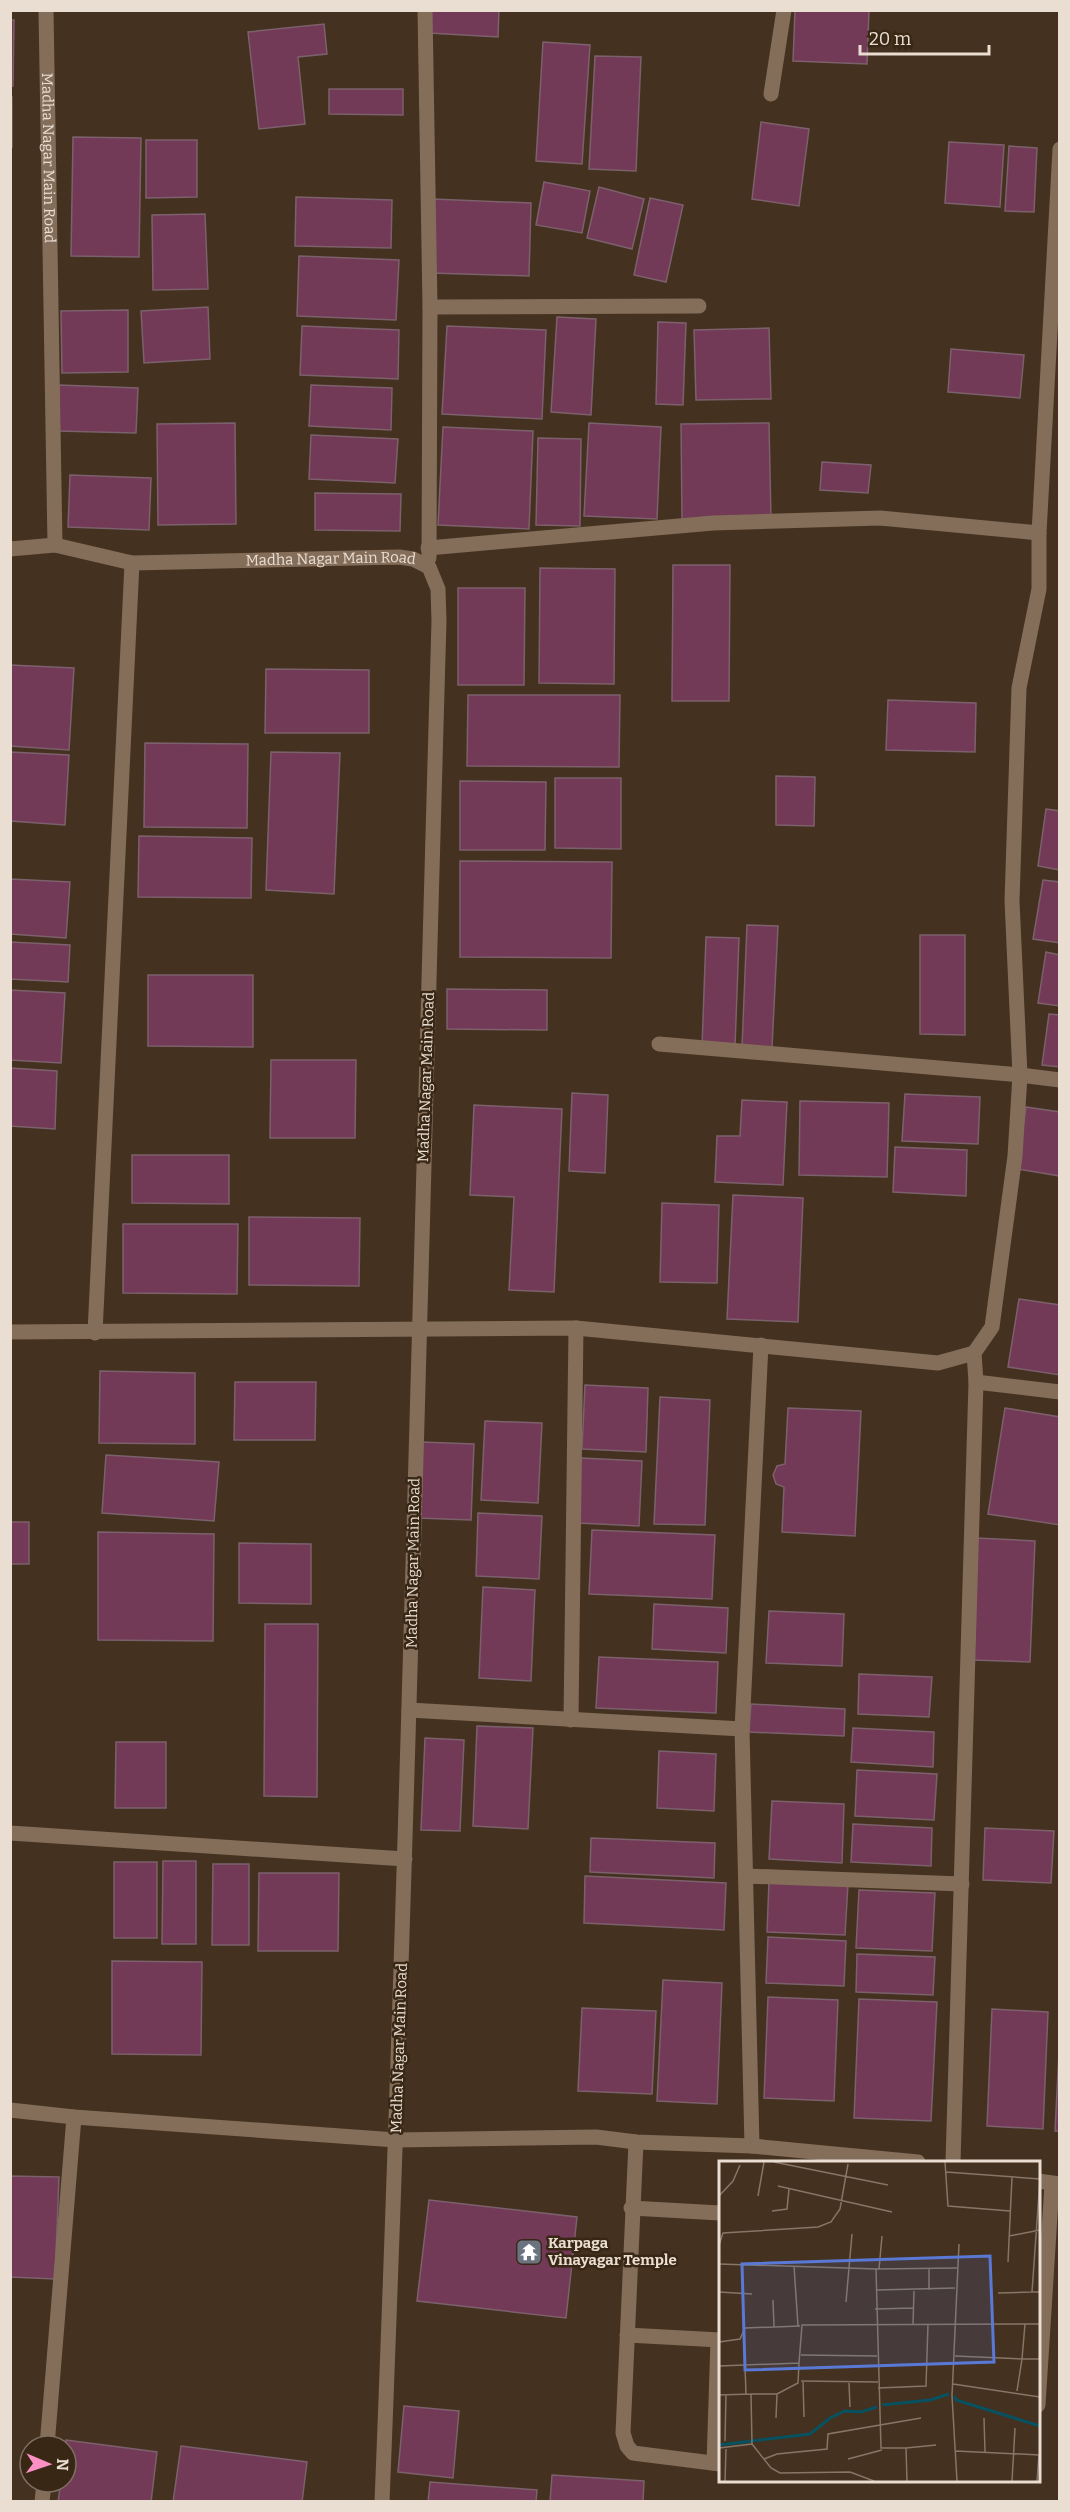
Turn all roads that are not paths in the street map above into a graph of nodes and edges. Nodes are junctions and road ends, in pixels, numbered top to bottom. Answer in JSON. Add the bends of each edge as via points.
{"nodes":[{"id":1,"x":46,"y":10,"type":"edge"},
{"id":2,"x":425,"y":10,"type":"edge"},
{"id":3,"x":784,"y":10,"type":"edge"},
{"id":4,"x":771,"y":94,"type":"dead end"},
{"id":5,"x":1059,"y":149,"type":"edge"},
{"id":6,"x":699,"y":306,"type":"dead end"},
{"id":7,"x":429,"y":307,"type":"junction"},
{"id":8,"x":1039,"y":533,"type":"junction"},
{"id":9,"x":55,"y":545,"type":"junction"},
{"id":10,"x":428,"y":548,"type":"junction"},
{"id":11,"x":10,"y":549,"type":"edge"},
{"id":12,"x":132,"y":563,"type":"junction"},
{"id":13,"x":429,"y":567,"type":"junction"},
{"id":14,"x":659,"y":1044,"type":"dead end"},
{"id":15,"x":1020,"y":1075,"type":"junction"},
{"id":16,"x":1059,"y":1080,"type":"edge"},
{"id":17,"x":419,"y":1328,"type":"junction"},
{"id":18,"x":576,"y":1328,"type":"junction"},
{"id":19,"x":10,"y":1332,"type":"edge"},
{"id":20,"x":95,"y":1333,"type":"junction"},
{"id":21,"x":761,"y":1345,"type":"junction"},
{"id":22,"x":974,"y":1353,"type":"junction"},
{"id":23,"x":976,"y":1382,"type":"junction"},
{"id":24,"x":1059,"y":1392,"type":"edge"},
{"id":25,"x":409,"y":1710,"type":"junction"},
{"id":26,"x":571,"y":1720,"type":"junction"},
{"id":27,"x":742,"y":1729,"type":"junction"},
{"id":28,"x":10,"y":1833,"type":"edge"},
{"id":29,"x":405,"y":1859,"type":"junction"},
{"id":30,"x":746,"y":1876,"type":"junction"},
{"id":31,"x":962,"y":1884,"type":"junction"},
{"id":32,"x":10,"y":2110,"type":"edge"},
{"id":33,"x":75,"y":2117,"type":"junction"},
{"id":34,"x":396,"y":2140,"type":"junction"},
{"id":35,"x":636,"y":2142,"type":"junction"},
{"id":36,"x":752,"y":2146,"type":"junction"},
{"id":37,"x":898,"y":2161,"type":"edge"},
{"id":38,"x":953,"y":2161,"type":"edge"},
{"id":39,"x":1050,"y":2183,"type":"edge"},
{"id":40,"x":631,"y":2208,"type":"junction"},
{"id":41,"x":719,"y":2213,"type":"edge"},
{"id":42,"x":627,"y":2335,"type":"junction"},
{"id":43,"x":719,"y":2340,"type":"edge"},
{"id":44,"x":1040,"y":2368,"type":"edge"},
{"id":45,"x":48,"y":2434,"type":"edge"},
{"id":46,"x":717,"y":2463,"type":"edge"},
{"id":47,"x":382,"y":2502,"type":"edge"}],
"edges":[{"from":1,"to":9,"type":"street","name":"Madha Nagar Main Road"},
{"from":2,"to":7,"type":"street"},
{"from":3,"to":4,"type":"street"},
{"from":5,"to":8,"type":"street"},
{"from":6,"to":7,"type":"street"},
{"from":7,"to":10,"type":"street"},
{"from":8,"to":10,"type":"street","via":[[880,518],[713,523]]},
{"from":8,"to":15,"type":"street","via":[[1039,590],[1019,688],[1012,901]]},
{"from":9,"to":11,"type":"street"},
{"from":9,"to":12,"type":"street","name":"Madha Nagar Main Road"},
{"from":10,"to":13,"type":"street"},
{"from":12,"to":13,"type":"street","name":"Madha Nagar Main Road","via":[[399,557]]},
{"from":12,"to":20,"type":"street"},
{"from":13,"to":17,"type":"street","name":"Madha Nagar Main Road","via":[[438,589],[439,621]]},
{"from":14,"to":15,"type":"street"},
{"from":15,"to":16,"type":"street"},
{"from":15,"to":22,"type":"street","via":[[1015,1156],[992,1327]]},
{"from":17,"to":18,"type":"street"},
{"from":17,"to":20,"type":"street"},
{"from":17,"to":25,"type":"street","name":"Madha Nagar Main Road"},
{"from":18,"to":21,"type":"street"},
{"from":18,"to":26,"type":"street"},
{"from":19,"to":20,"type":"street"},
{"from":21,"to":22,"type":"street","via":[[938,1363]]},
{"from":21,"to":27,"type":"street"},
{"from":22,"to":23,"type":"street"},
{"from":23,"to":24,"type":"street"},
{"from":23,"to":31,"type":"street"},
{"from":25,"to":26,"type":"street"},
{"from":25,"to":29,"type":"street","name":"Madha Nagar Main Road"},
{"from":26,"to":27,"type":"street"},
{"from":27,"to":30,"type":"street"},
{"from":28,"to":29,"type":"street"},
{"from":29,"to":34,"type":"street","name":"Madha Nagar Main Road"},
{"from":30,"to":31,"type":"street"},
{"from":30,"to":36,"type":"street"},
{"from":31,"to":38,"type":"street"},
{"from":32,"to":33,"type":"street"},
{"from":33,"to":34,"type":"street"},
{"from":33,"to":45,"type":"street"},
{"from":34,"to":35,"type":"street","via":[[596,2137]]},
{"from":34,"to":47,"type":"street","name":"Madha Nagar Main Road"},
{"from":35,"to":36,"type":"street"},
{"from":35,"to":40,"type":"street"},
{"from":36,"to":37,"type":"street"},
{"from":39,"to":44,"type":"street"},
{"from":40,"to":41,"type":"street"},
{"from":40,"to":42,"type":"street"},
{"from":42,"to":43,"type":"street"},
{"from":42,"to":46,"type":"street","via":[[623,2433],[627,2446],[633,2453]]},
{"from":43,"to":46,"type":"street"}]}
